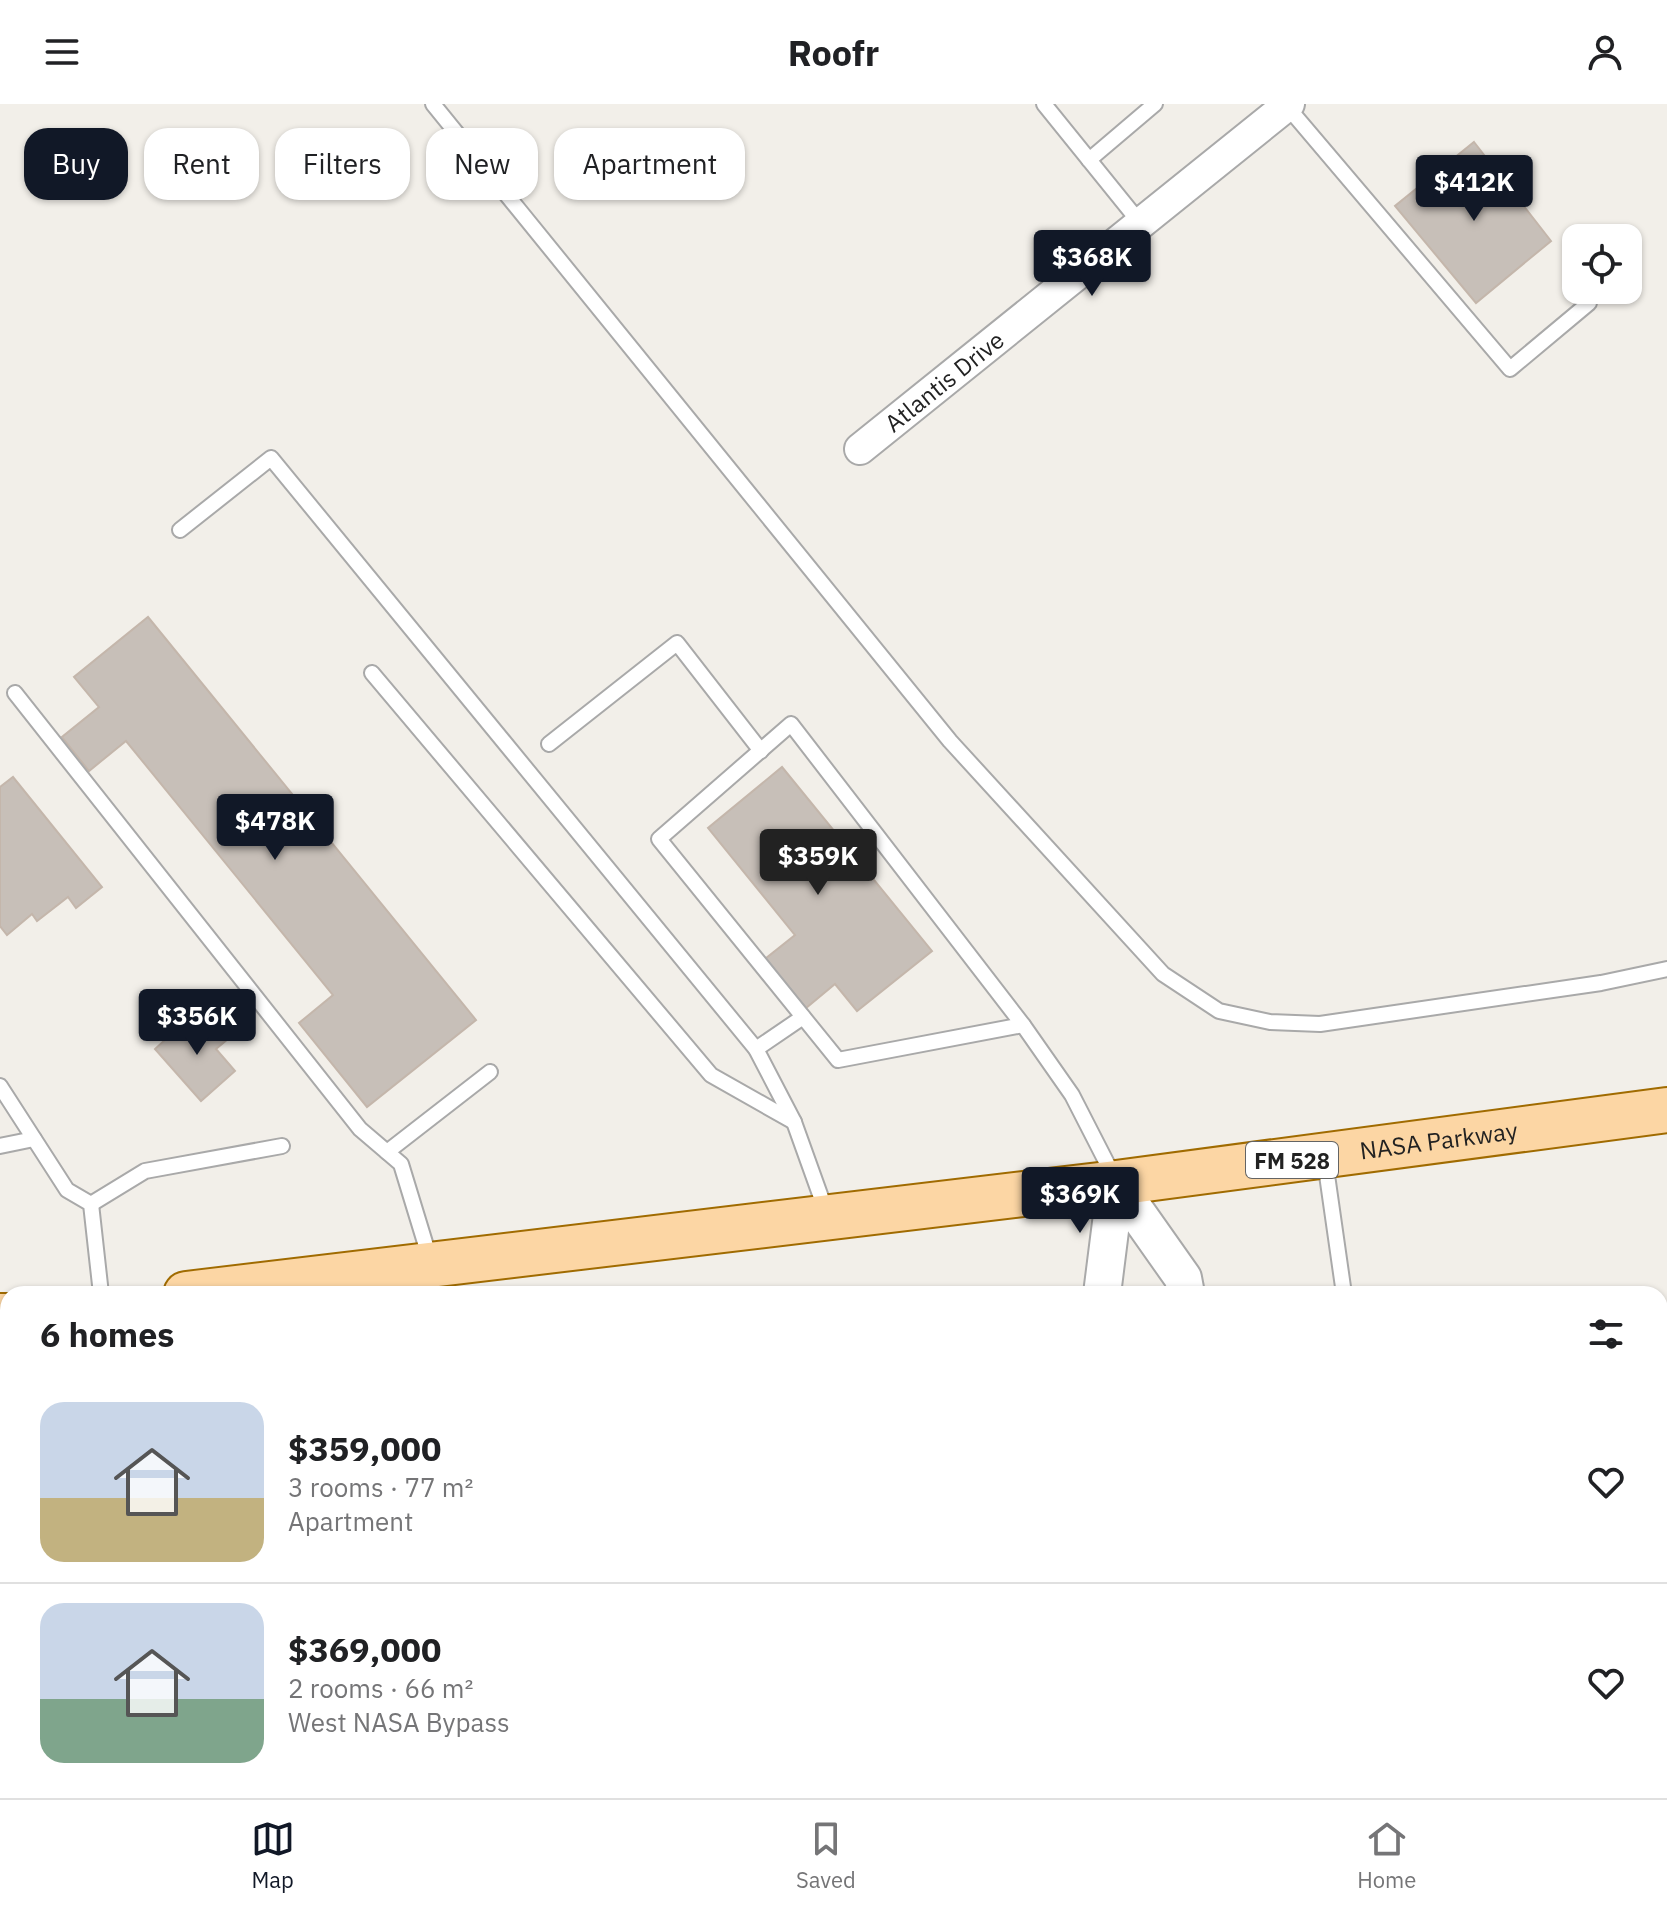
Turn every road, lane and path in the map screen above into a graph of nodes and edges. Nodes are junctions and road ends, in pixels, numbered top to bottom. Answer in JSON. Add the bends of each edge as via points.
{"nodes":[{"id":1,"x":433,"y":104,"type":"edge"},
{"id":2,"x":1044,"y":104,"type":"edge"},
{"id":3,"x":1155,"y":104,"type":"edge"},
{"id":4,"x":1287,"y":105,"type":"edge"},
{"id":5,"x":1089,"y":160,"type":"junction"},
{"id":6,"x":1141,"y":224,"type":"junction"},
{"id":7,"x":1588,"y":304,"type":"edge"},
{"id":8,"x":860,"y":449,"type":"dead end"},
{"id":9,"x":180,"y":530,"type":"dead end"},
{"id":10,"x":372,"y":673,"type":"dead end"},
{"id":11,"x":15,"y":693,"type":"dead end"},
{"id":12,"x":549,"y":744,"type":"dead end"},
{"id":13,"x":761,"y":751,"type":"junction"},
{"id":14,"x":1667,"y":969,"type":"edge"},
{"id":15,"x":803,"y":1017,"type":"junction"},
{"id":16,"x":1023,"y":1025,"type":"junction"},
{"id":17,"x":756,"y":1049,"type":"junction"},
{"id":18,"x":490,"y":1072,"type":"dead end"},
{"id":19,"x":0,"y":1086,"type":"edge"},
{"id":20,"x":1667,"y":1110,"type":"edge"},
{"id":21,"x":794,"y":1122,"type":"junction"},
{"id":22,"x":34,"y":1139,"type":"junction"},
{"id":23,"x":0,"y":1146,"type":"edge"},
{"id":24,"x":282,"y":1146,"type":"dead end"},
{"id":25,"x":387,"y":1152,"type":"junction"},
{"id":26,"x":1324,"y":1156,"type":"junction"},
{"id":27,"x":1116,"y":1183,"type":"junction"},
{"id":28,"x":91,"y":1204,"type":"junction"},
{"id":29,"x":829,"y":1218,"type":"junction"},
{"id":30,"x":431,"y":1264,"type":"junction"},
{"id":31,"x":100,"y":1286,"type":"edge"},
{"id":32,"x":251,"y":1286,"type":"edge"},
{"id":33,"x":1103,"y":1286,"type":"edge"},
{"id":34,"x":1184,"y":1286,"type":"edge"},
{"id":35,"x":1343,"y":1286,"type":"edge"}],
"edges":[{"from":1,"to":14,"type":"lane","via":[[950,741],[1163,974],[1219,1011],[1270,1022],[1320,1024]]},
{"from":2,"to":5,"type":"lane"},
{"from":3,"to":5,"type":"lane"},
{"from":4,"to":6,"type":"street","name":"Atlantis Drive"},
{"from":4,"to":7,"type":"lane","via":[[1510,369]]},
{"from":5,"to":6,"type":"lane"},
{"from":6,"to":8,"type":"street","name":"Atlantis Drive"},
{"from":9,"to":17,"type":"lane","via":[[271,458]]},
{"from":10,"to":21,"type":"lane","via":[[711,1075]]},
{"from":11,"to":25,"type":"lane","via":[[360,1129]]},
{"from":12,"to":13,"type":"lane","via":[[677,643]]},
{"from":13,"to":15,"type":"lane","via":[[659,839]]},
{"from":13,"to":16,"type":"lane","via":[[791,724]]},
{"from":15,"to":16,"type":"lane","via":[[838,1060]]},
{"from":15,"to":17,"type":"lane"},
{"from":16,"to":27,"type":"lane","via":[[1072,1095]]},
{"from":17,"to":21,"type":"lane"},
{"from":18,"to":25,"type":"lane"},
{"from":19,"to":22,"type":"lane"},
{"from":20,"to":26,"type":"main road","name":"NASA Parkway","number":"FM 528"},
{"from":21,"to":29,"type":"lane"},
{"from":22,"to":23,"type":"lane"},
{"from":22,"to":28,"type":"lane","via":[[67,1190]]},
{"from":24,"to":28,"type":"lane","via":[[145,1171]]},
{"from":25,"to":30,"type":"lane","via":[[401,1164]]},
{"from":26,"to":27,"type":"main road","name":"NASA Parkway","number":"FM 528"},
{"from":26,"to":35,"type":"lane"},
{"from":27,"to":29,"type":"main road","number":"FM 528"},
{"from":27,"to":33,"type":"street"},
{"from":27,"to":34,"type":"street"},
{"from":28,"to":31,"type":"lane"},
{"from":29,"to":30,"type":"main road","number":"FM 528"},
{"from":30,"to":32,"type":"main road","number":"FM 528"}]}
